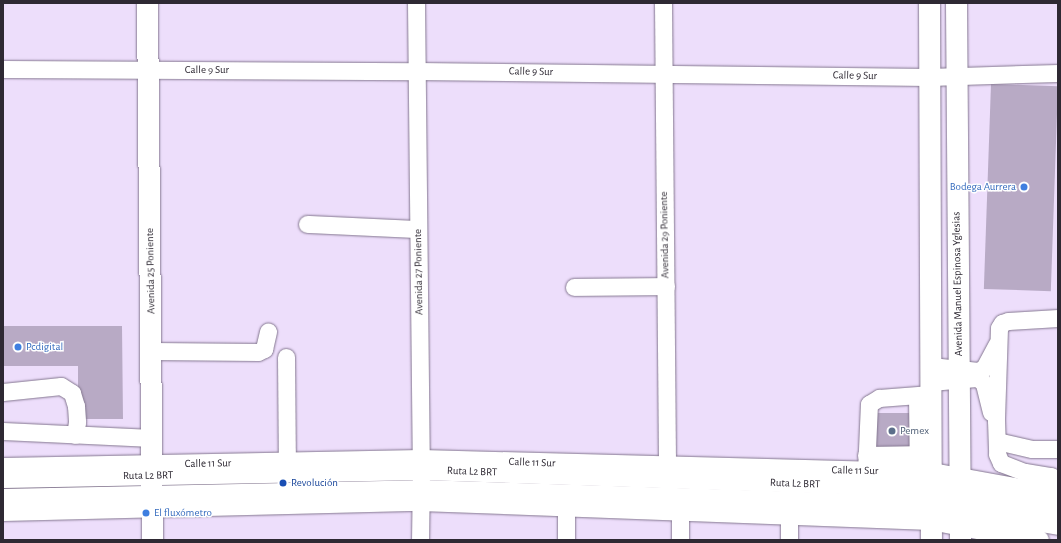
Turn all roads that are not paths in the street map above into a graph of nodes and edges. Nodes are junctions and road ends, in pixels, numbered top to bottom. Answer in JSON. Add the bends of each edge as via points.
{"nodes":[{"id":1,"x":148,"y":3,"type":"edge"},
{"id":2,"x":416,"y":3,"type":"edge"},
{"id":3,"x":663,"y":3,"type":"edge"},
{"id":4,"x":929,"y":3,"type":"edge"},
{"id":5,"x":956,"y":3,"type":"edge"},
{"id":6,"x":3,"y":69,"type":"edge"},
{"id":7,"x":148,"y":70,"type":"junction"},
{"id":8,"x":416,"y":71,"type":"junction"},
{"id":9,"x":664,"y":73,"type":"junction"},
{"id":10,"x":1058,"y":73,"type":"edge"},
{"id":11,"x":929,"y":77,"type":"junction"},
{"id":12,"x":956,"y":77,"type":"junction"},
{"id":13,"x":308,"y":224,"type":"dead end"},
{"id":14,"x":418,"y":229,"type":"junction"},
{"id":15,"x":666,"y":286,"type":"junction"},
{"id":16,"x":574,"y":287,"type":"dead end"},
{"id":17,"x":1058,"y":318,"type":"edge"},
{"id":18,"x":268,"y":331,"type":"dead end"},
{"id":19,"x":998,"y":342,"type":"junction"},
{"id":20,"x":152,"y":350,"type":"junction"},
{"id":21,"x":286,"y":357,"type":"dead end"},
{"id":22,"x":958,"y":375,"type":"junction"},
{"id":23,"x":927,"y":385,"type":"junction"},
{"id":24,"x":3,"y":392,"type":"edge"},
{"id":25,"x":996,"y":420,"type":"junction"},
{"id":26,"x":3,"y":431,"type":"edge"},
{"id":27,"x":75,"y":435,"type":"junction"},
{"id":28,"x":152,"y":438,"type":"junction"},
{"id":29,"x":997,"y":441,"type":"junction"},
{"id":30,"x":1032,"y":449,"type":"junction"},
{"id":31,"x":1058,"y":449,"type":"edge"},
{"id":32,"x":287,"y":463,"type":"junction"},
{"id":33,"x":866,"y":463,"type":"junction"},
{"id":34,"x":421,"y":465,"type":"junction"},
{"id":35,"x":667,"y":466,"type":"junction"},
{"id":36,"x":3,"y":468,"type":"edge"},
{"id":37,"x":1025,"y":472,"type":"junction"},
{"id":38,"x":3,"y":479,"type":"edge"},
{"id":39,"x":927,"y":481,"type":"junction"},
{"id":40,"x":1058,"y":481,"type":"edge"},
{"id":41,"x":152,"y":485,"type":"junction"},
{"id":42,"x":420,"y":494,"type":"junction"},
{"id":43,"x":1058,"y":496,"type":"edge"},
{"id":44,"x":3,"y":497,"type":"edge"},
{"id":45,"x":566,"y":506,"type":"junction"},
{"id":46,"x":960,"y":509,"type":"edge"},
{"id":47,"x":3,"y":510,"type":"edge"},
{"id":48,"x":680,"y":510,"type":"junction"},
{"id":49,"x":1058,"y":511,"type":"edge"},
{"id":50,"x":789,"y":514,"type":"junction"},
{"id":51,"x":1058,"y":526,"type":"edge"},
{"id":52,"x":152,"y":540,"type":"edge"},
{"id":53,"x":420,"y":540,"type":"edge"},
{"id":54,"x":566,"y":540,"type":"edge"},
{"id":55,"x":680,"y":540,"type":"edge"},
{"id":56,"x":789,"y":540,"type":"edge"},
{"id":57,"x":931,"y":540,"type":"edge"},
{"id":58,"x":1038,"y":540,"type":"edge"}],
"edges":[{"from":1,"to":7,"type":"main road","name":"Avenida 25 Poniente"},
{"from":2,"to":8,"type":"street","name":"Avenida 27 Poniente"},
{"from":3,"to":9,"type":"street","name":"Avenida 29 Poniente"},
{"from":4,"to":11,"type":"main road"},
{"from":5,"to":12,"type":"main road","name":"Avenida Manuel Espinosa Yglesias"},
{"from":6,"to":7,"type":"street","name":"Calle 9 Sur"},
{"from":7,"to":8,"type":"street","name":"Calle 9 Sur"},
{"from":7,"to":20,"type":"main road","name":"Avenida 25 Poniente"},
{"from":8,"to":9,"type":"street","name":"Calle 9 Sur"},
{"from":8,"to":14,"type":"street","name":"Avenida 27 Poniente"},
{"from":9,"to":11,"type":"street","name":"Calle 9 Sur"},
{"from":9,"to":15,"type":"street","name":"Avenida 29 Poniente"},
{"from":10,"to":12,"type":"street","name":"Calle 9 Sur"},
{"from":11,"to":12,"type":"street","name":"Calle 9 Sur"},
{"from":11,"to":23,"type":"main road"},
{"from":12,"to":22,"type":"main road","name":"Avenida Manuel Espinosa Yglesias"},
{"from":13,"to":14,"type":"street"},
{"from":14,"to":34,"type":"street","name":"Avenida 27 Poniente"},
{"from":15,"to":16,"type":"street"},
{"from":15,"to":35,"type":"street","name":"Avenida 29 Poniente"},
{"from":17,"to":19,"type":"street","via":[[1029,318],[1002,323]]},
{"from":18,"to":20,"type":"street","via":[[264,349],[258,352]]},
{"from":19,"to":22,"type":"street","via":[[984,368]]},
{"from":19,"to":25,"type":"street"},
{"from":20,"to":28,"type":"main road","name":"Avenida 25 Poniente"},
{"from":21,"to":32,"type":"street"},
{"from":22,"to":23,"type":"street"},
{"from":22,"to":25,"type":"street","via":[[981,380]]},
{"from":22,"to":46,"type":"main road","name":"Avenida Manuel Espinosa Yglesias"},
{"from":23,"to":33,"type":"street","via":[[879,398],[869,404]]},
{"from":23,"to":39,"type":"main road"},
{"from":24,"to":27,"type":"street","via":[[62,386],[72,393],[76,406]]},
{"from":25,"to":29,"type":"street"},
{"from":26,"to":27,"type":"street"},
{"from":27,"to":28,"type":"street"},
{"from":28,"to":41,"type":"main road","name":"Avenida 25 Poniente"},
{"from":29,"to":30,"type":"street"},
{"from":29,"to":37,"type":"street","via":[[997,454],[1001,463]]},
{"from":30,"to":31,"type":"street"},
{"from":30,"to":37,"type":"street"},
{"from":32,"to":34,"type":"main road","name":"Calle 11 Sur"},
{"from":32,"to":41,"type":"main road","name":"Calle 11 Sur"},
{"from":33,"to":35,"type":"main road","name":"Calle 11 Sur"},
{"from":33,"to":39,"type":"main road","name":"Calle 11 Sur"},
{"from":34,"to":35,"type":"main road","name":"Calle 11 Sur"},
{"from":34,"to":39,"type":"street","name":"Ruta L2 BRT"},
{"from":34,"to":41,"type":"street","name":"Ruta L2 BRT"},
{"from":34,"to":42,"type":"street","name":"Avenida 27 Poniente"},
{"from":36,"to":41,"type":"main road","name":"Calle 11 Sur"},
{"from":37,"to":40,"type":"street","via":[[1051,476]]},
{"from":38,"to":41,"type":"street","name":"Ruta L2 BRT"},
{"from":39,"to":42,"type":"street","name":"Ruta L2 BRT"},
{"from":39,"to":46,"type":"main road","name":"Calle 11 Sur"},
{"from":39,"to":46,"type":"main road","name":"Calle 11 Sur"},
{"from":39,"to":50,"type":"main road","name":"Calle 11 Sur"},
{"from":39,"to":57,"type":"main road"},
{"from":41,"to":42,"type":"main road","name":"Calle 11 Sur"},
{"from":41,"to":44,"type":"street","name":"Ruta L2 BRT"},
{"from":41,"to":47,"type":"main road","name":"Calle 11 Sur"},
{"from":41,"to":52,"type":"main road","name":"Avenida 25 Poniente"},
{"from":42,"to":45,"type":"main road","name":"Calle 11 Sur"},
{"from":42,"to":53,"type":"street","name":"Avenida 27 Poniente"},
{"from":43,"to":46,"type":"main road","name":"Calle 11 Sur"},
{"from":45,"to":48,"type":"main road","name":"Calle 11 Sur"},
{"from":45,"to":54,"type":"street"},
{"from":46,"to":49,"type":"street"},
{"from":46,"to":51,"type":"street"},
{"from":46,"to":58,"type":"main road","name":"Calle 11 Sur"},
{"from":48,"to":50,"type":"main road","name":"Calle 11 Sur"},
{"from":48,"to":55,"type":"street"},
{"from":50,"to":56,"type":"street"}]}
